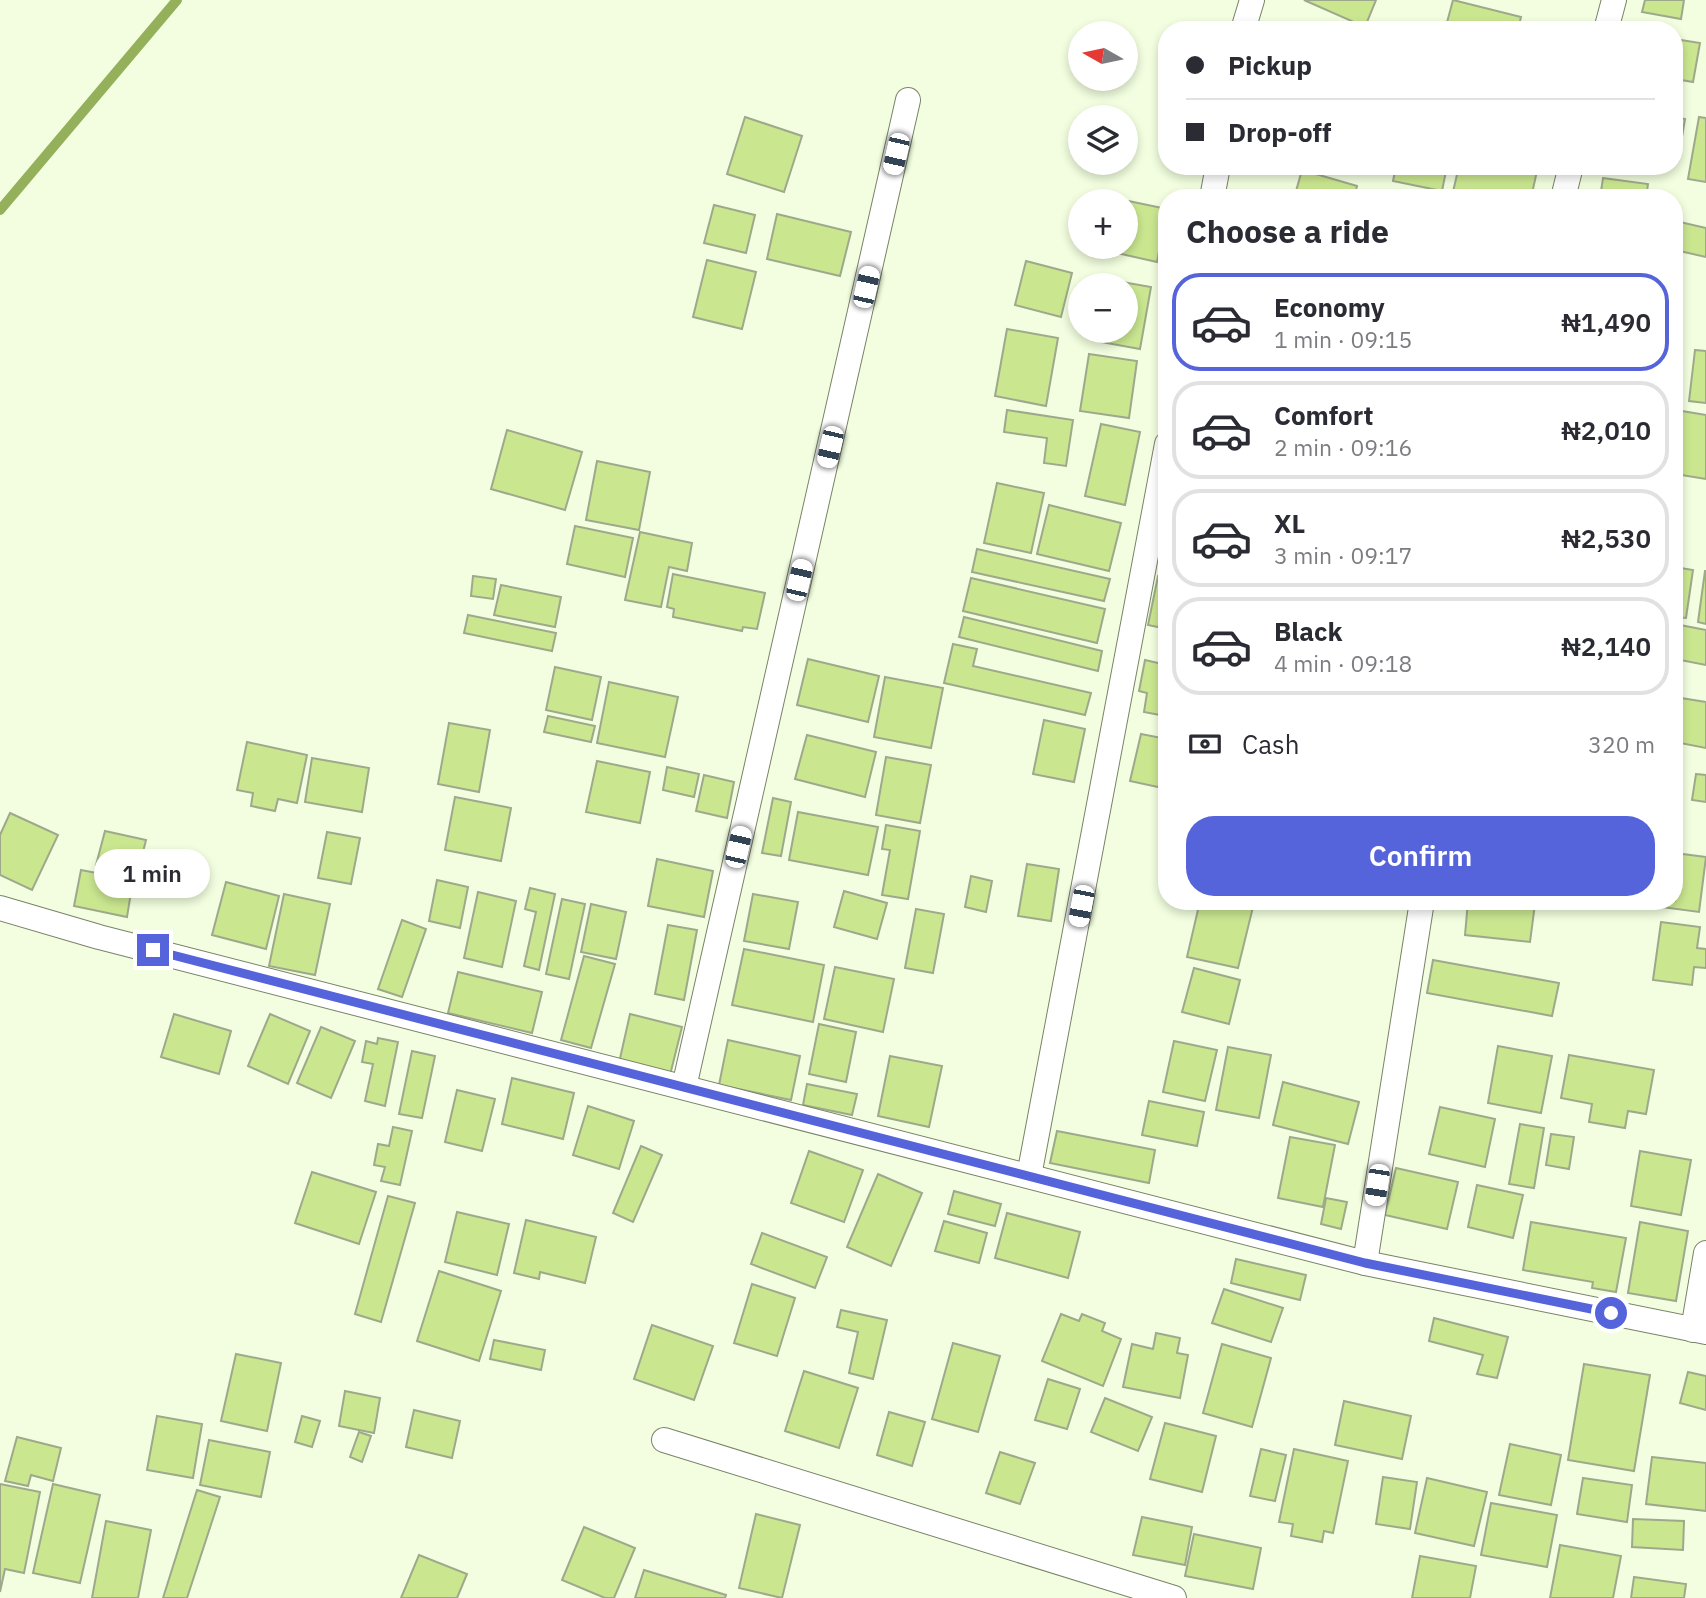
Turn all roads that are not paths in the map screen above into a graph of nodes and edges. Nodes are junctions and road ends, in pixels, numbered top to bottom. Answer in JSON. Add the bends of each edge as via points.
{"nodes":[{"id":1,"x":1252,"y":0,"type":"edge"},
{"id":2,"x":1614,"y":0,"type":"edge"},
{"id":3,"x":1246,"y":21,"type":"edge"},
{"id":4,"x":1608,"y":21,"type":"edge"},
{"id":5,"x":908,"y":100,"type":"dead end"},
{"id":6,"x":1158,"y":492,"type":"edge"},
{"id":7,"x":0,"y":908,"type":"edge"},
{"id":8,"x":1421,"y":910,"type":"edge"},
{"id":9,"x":684,"y":1087,"type":"junction"},
{"id":10,"x":1030,"y":1177,"type":"junction"},
{"id":11,"x":1706,"y":1253,"type":"edge"},
{"id":12,"x":1365,"y":1263,"type":"junction"},
{"id":13,"x":1700,"y":1331,"type":"edge"},
{"id":14,"x":664,"y":1440,"type":"dead end"},
{"id":15,"x":1174,"y":1598,"type":"edge"}],
"edges":[{"from":1,"to":3,"type":"street"},
{"from":2,"to":4,"type":"street"},
{"from":5,"to":9,"type":"street"},
{"from":6,"to":10,"type":"street"},
{"from":7,"to":9,"type":"street"},
{"from":8,"to":12,"type":"street"},
{"from":9,"to":10,"type":"street"},
{"from":10,"to":12,"type":"street"},
{"from":11,"to":13,"type":"street"},
{"from":12,"to":13,"type":"street"},
{"from":14,"to":15,"type":"street"}]}
